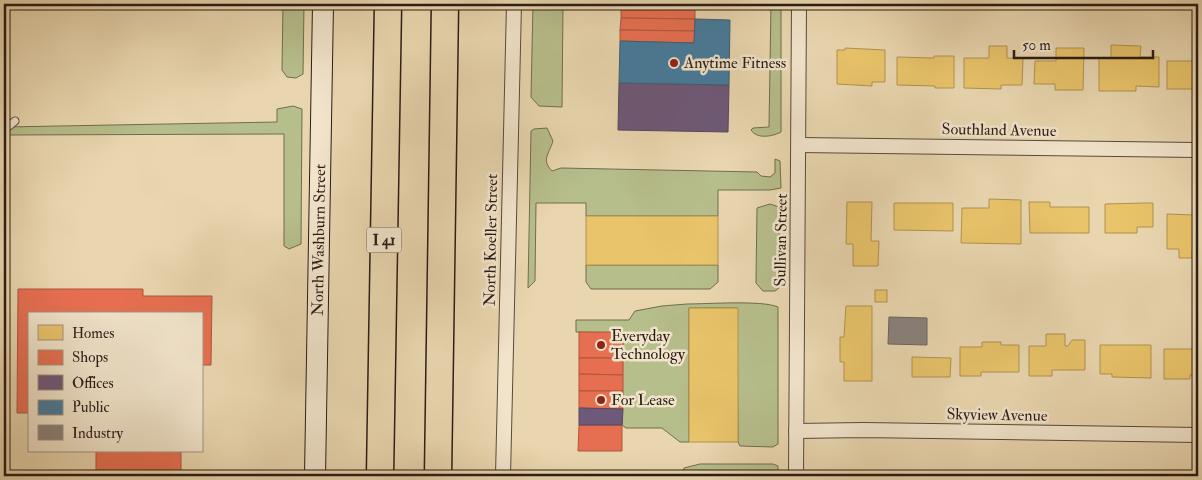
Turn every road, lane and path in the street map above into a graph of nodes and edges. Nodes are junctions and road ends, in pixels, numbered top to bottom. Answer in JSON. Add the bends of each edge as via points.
{"nodes":[{"id":1,"x":323,"y":4,"type":"edge"},
{"id":2,"x":388,"y":4,"type":"edge"},
{"id":3,"x":445,"y":4,"type":"edge"},
{"id":4,"x":514,"y":4,"type":"edge"},
{"id":5,"x":799,"y":4,"type":"edge"},
{"id":6,"x":15,"y":120,"type":"dead end"},
{"id":7,"x":4,"y":126,"type":"edge"},
{"id":8,"x":799,"y":145,"type":"junction"},
{"id":9,"x":1198,"y":150,"type":"edge"},
{"id":10,"x":796,"y":431,"type":"junction"},
{"id":11,"x":1198,"y":435,"type":"edge"},
{"id":12,"x":315,"y":476,"type":"edge"},
{"id":13,"x":380,"y":476,"type":"edge"},
{"id":14,"x":438,"y":476,"type":"edge"},
{"id":15,"x":503,"y":476,"type":"edge"},
{"id":16,"x":796,"y":476,"type":"edge"}],
"edges":[{"from":1,"to":12,"type":"street","name":"North Washburn Street"},
{"from":2,"to":13,"type":"highway","number":"I 41"},
{"from":3,"to":14,"type":"highway"},
{"from":4,"to":15,"type":"street","name":"North Koeller Street"},
{"from":5,"to":8,"type":"street","name":"Sullivan Street"},
{"from":6,"to":7,"type":"lane"},
{"from":8,"to":9,"type":"street","name":"Southland Avenue"},
{"from":8,"to":10,"type":"street","name":"Sullivan Street"},
{"from":10,"to":11,"type":"street","name":"Skyview Avenue"},
{"from":10,"to":16,"type":"street","name":"Sullivan Street"}]}
